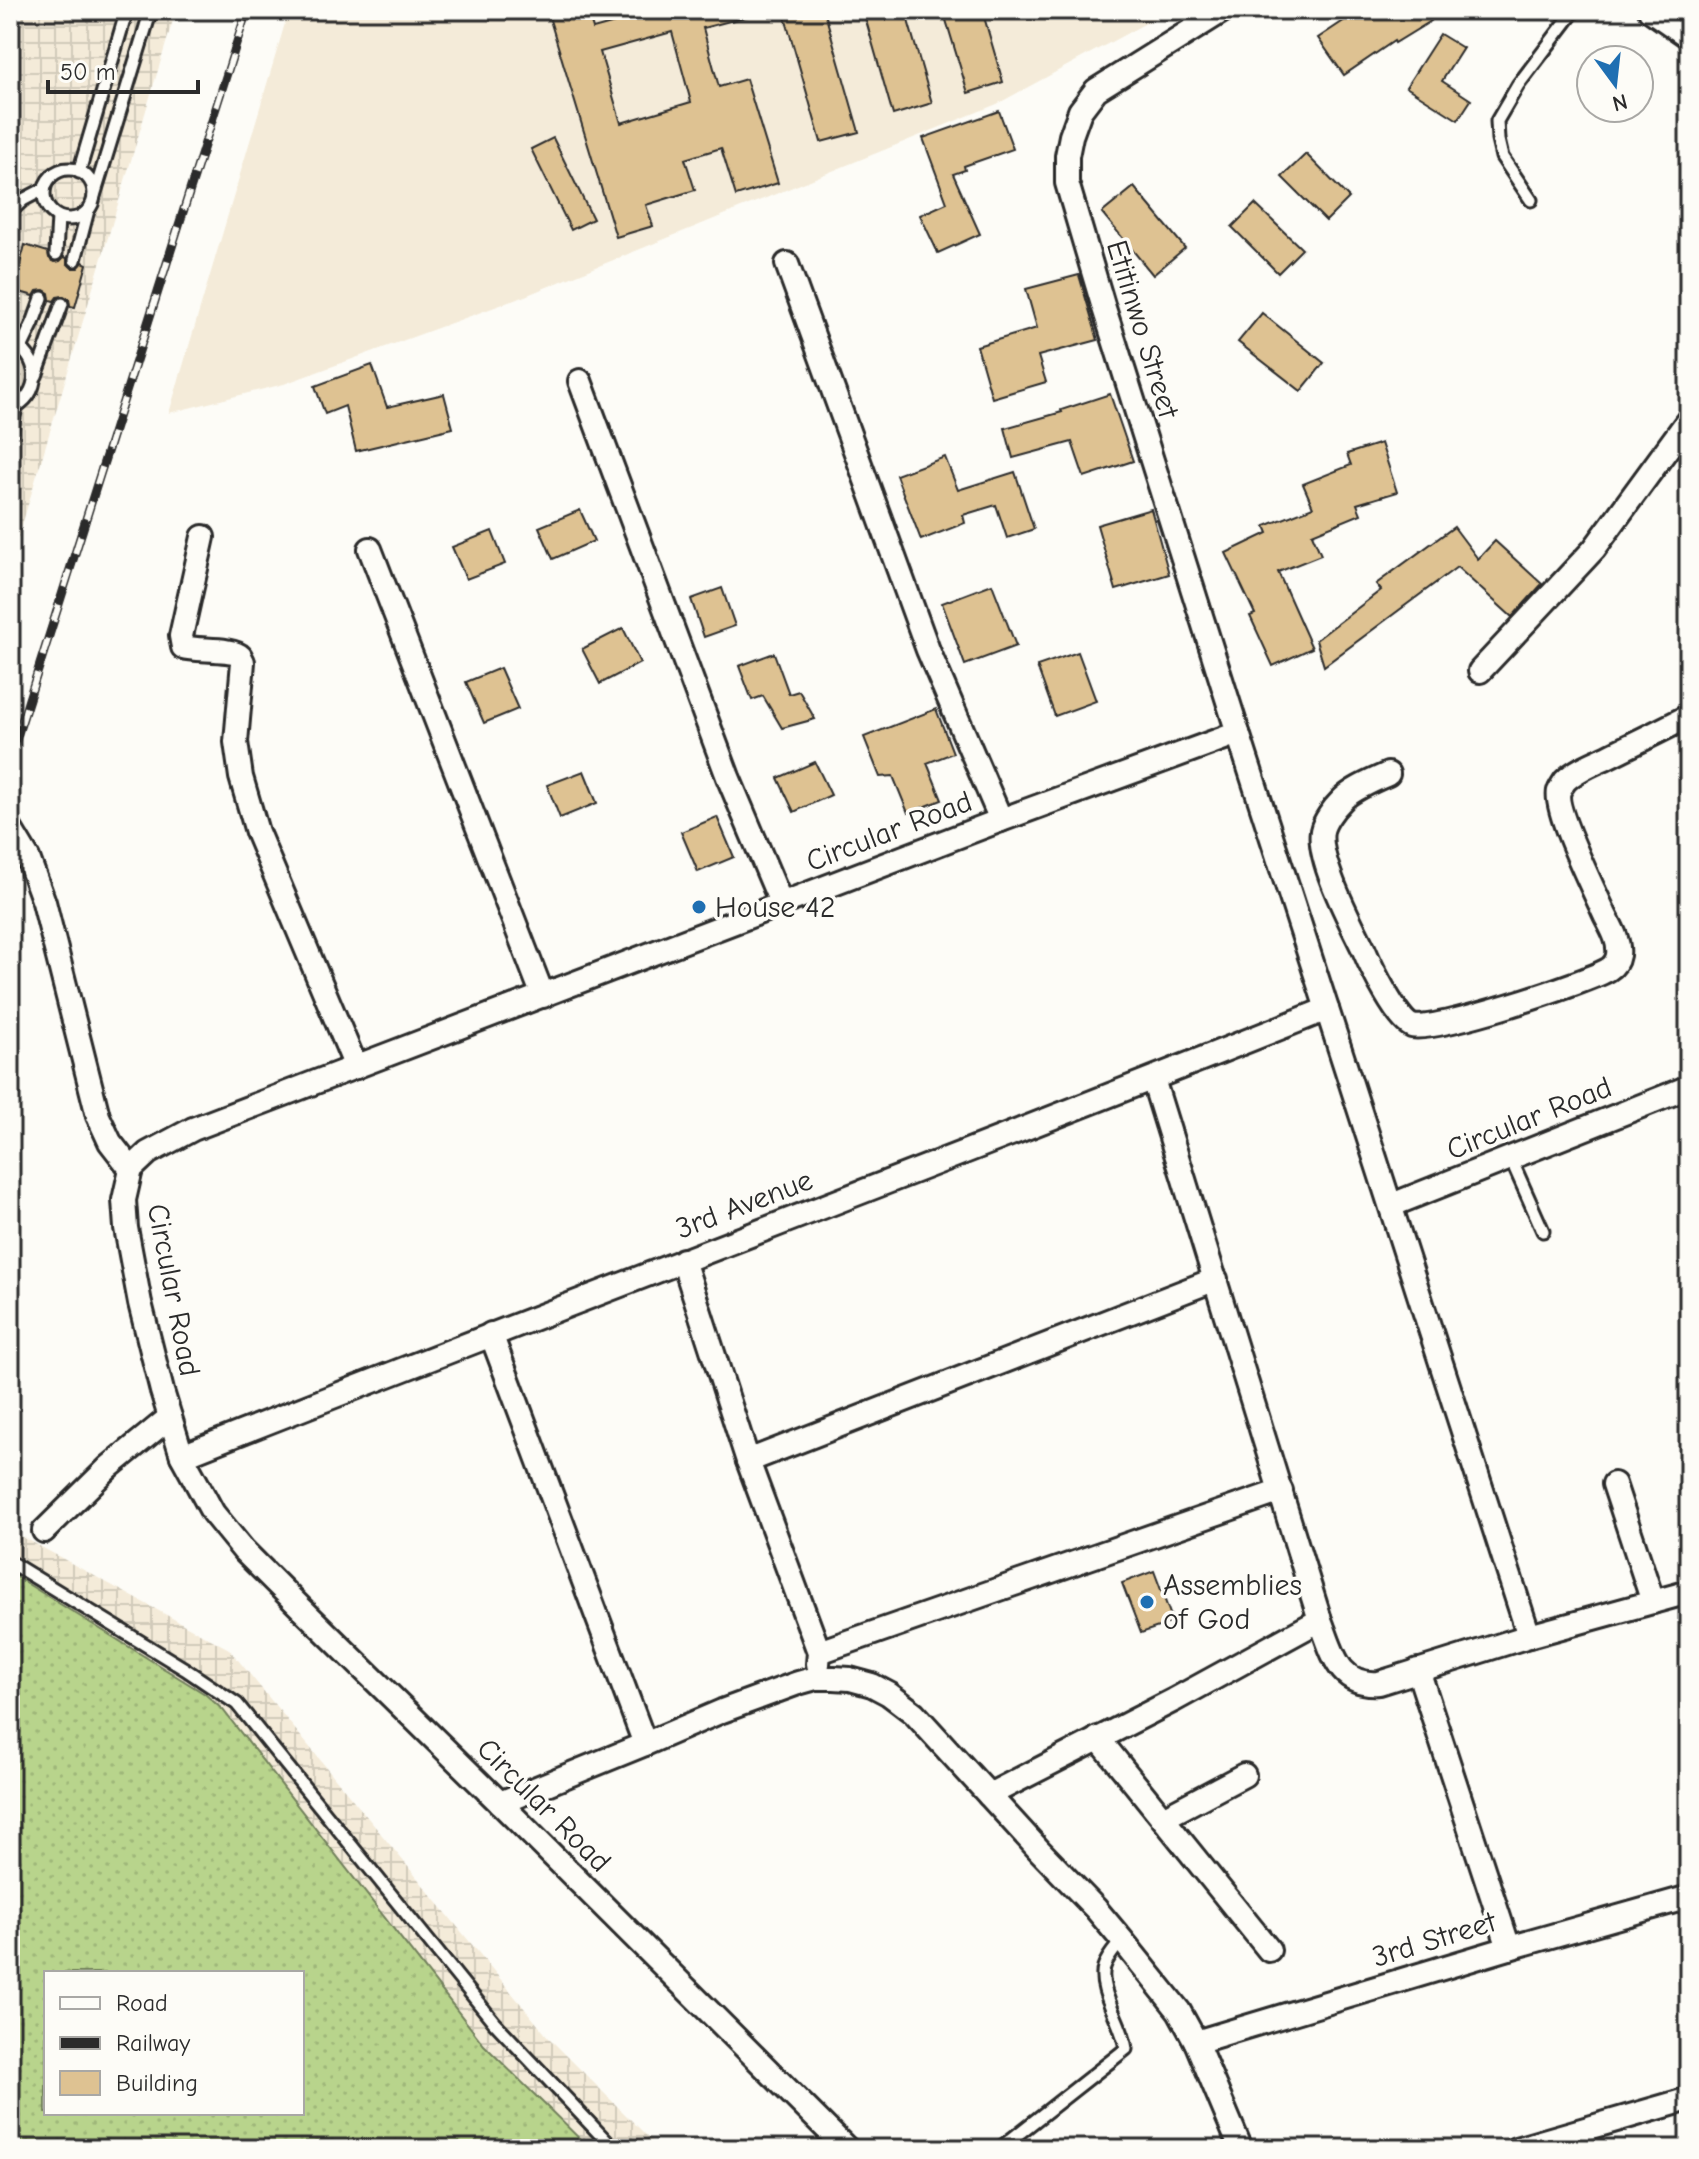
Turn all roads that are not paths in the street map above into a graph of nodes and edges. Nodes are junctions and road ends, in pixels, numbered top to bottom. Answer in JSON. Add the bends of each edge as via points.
{"nodes":[{"id":1,"x":127,"y":10,"type":"edge"},
{"id":2,"x":151,"y":10,"type":"edge"},
{"id":3,"x":1224,"y":10,"type":"edge"},
{"id":4,"x":1575,"y":10,"type":"edge"},
{"id":5,"x":1650,"y":10,"type":"edge"},
{"id":6,"x":1689,"y":37,"type":"edge"},
{"id":7,"x":79,"y":172,"type":"junction"},
{"id":8,"x":44,"y":189,"type":"junction"},
{"id":9,"x":94,"y":196,"type":"junction"},
{"id":10,"x":1531,"y":200,"type":"dead end"},
{"id":11,"x":88,"y":209,"type":"junction"},
{"id":12,"x":10,"y":212,"type":"edge"},
{"id":13,"x":58,"y":217,"type":"junction"},
{"id":14,"x":56,"y":254,"type":"dead end"},
{"id":15,"x":75,"y":260,"type":"dead end"},
{"id":16,"x":787,"y":264,"type":"dead end"},
{"id":17,"x":42,"y":298,"type":"dead end"},
{"id":18,"x":62,"y":304,"type":"dead end"},
{"id":19,"x":16,"y":345,"type":"edge"},
{"id":20,"x":34,"y":381,"type":"junction"},
{"id":21,"x":580,"y":381,"type":"dead end"},
{"id":22,"x":13,"y":408,"type":"edge"},
{"id":23,"x":1689,"y":419,"type":"edge"},
{"id":24,"x":10,"y":437,"type":"edge"},
{"id":25,"x":203,"y":537,"type":"dead end"},
{"id":26,"x":370,"y":549,"type":"dead end"},
{"id":27,"x":1480,"y":671,"type":"dead end"},
{"id":28,"x":1689,"y":716,"type":"edge"},
{"id":29,"x":1238,"y":733,"type":"junction"},
{"id":30,"x":1388,"y":774,"type":"dead end"},
{"id":31,"x":1001,"y":820,"type":"junction"},
{"id":32,"x":10,"y":828,"type":"edge"},
{"id":33,"x":782,"y":905,"type":"junction"},
{"id":34,"x":543,"y":996,"type":"junction"},
{"id":35,"x":1327,"y":1009,"type":"junction"},
{"id":36,"x":356,"y":1067,"type":"junction"},
{"id":37,"x":1153,"y":1079,"type":"junction"},
{"id":38,"x":1689,"y":1087,"type":"edge"},
{"id":39,"x":1510,"y":1157,"type":"junction"},
{"id":40,"x":131,"y":1169,"type":"junction"},
{"id":41,"x":1392,"y":1205,"type":"junction"},
{"id":42,"x":1543,"y":1231,"type":"dead end"},
{"id":43,"x":683,"y":1260,"type":"junction"},
{"id":44,"x":1216,"y":1279,"type":"junction"},
{"id":45,"x":491,"y":1334,"type":"junction"},
{"id":46,"x":170,"y":1417,"type":"junction"},
{"id":47,"x":182,"y":1456,"type":"junction"},
{"id":48,"x":748,"y":1461,"type":"junction"},
{"id":49,"x":1614,"y":1484,"type":"dead end"},
{"id":50,"x":1281,"y":1491,"type":"junction"},
{"id":51,"x":44,"y":1531,"type":"dead end"},
{"id":52,"x":10,"y":1562,"type":"edge"},
{"id":53,"x":1689,"y":1592,"type":"edge"},
{"id":54,"x":1653,"y":1602,"type":"junction"},
{"id":55,"x":1320,"y":1620,"type":"junction"},
{"id":56,"x":1529,"y":1636,"type":"junction"},
{"id":57,"x":819,"y":1652,"type":"junction"},
{"id":58,"x":1418,"y":1670,"type":"junction"},
{"id":59,"x":816,"y":1678,"type":"junction"},
{"id":60,"x":1098,"y":1738,"type":"junction"},
{"id":61,"x":645,"y":1744,"type":"junction"},
{"id":62,"x":1244,"y":1775,"type":"dead end"},
{"id":63,"x":989,"y":1795,"type":"junction"},
{"id":64,"x":500,"y":1803,"type":"junction"},
{"id":65,"x":1163,"y":1818,"type":"junction"},
{"id":66,"x":1689,"y":1897,"type":"edge"},
{"id":67,"x":1122,"y":1940,"type":"junction"},
{"id":68,"x":1509,"y":1948,"type":"junction"},
{"id":69,"x":1269,"y":1950,"type":"dead end"},
{"id":70,"x":1196,"y":2042,"type":"junction"},
{"id":71,"x":1689,"y":2099,"type":"edge"},
{"id":72,"x":614,"y":2149,"type":"edge"},
{"id":73,"x":847,"y":2149,"type":"edge"},
{"id":74,"x":999,"y":2149,"type":"edge"},
{"id":75,"x":1241,"y":2149,"type":"edge"},
{"id":76,"x":1516,"y":2149,"type":"edge"}],
"edges":[{"from":1,"to":7,"type":"lane"},
{"from":2,"to":9,"type":"lane"},
{"from":3,"to":29,"type":"street","name":"Etitinwo Street","via":[[1096,90],[1080,111],[1071,136],[1067,183]]},
{"from":4,"to":10,"type":"lane","via":[[1497,121],[1502,157]]},
{"from":5,"to":6,"type":"street"},
{"from":7,"to":8,"type":"lane","via":[[59,171]]},
{"from":7,"to":9,"type":"lane","via":[[89,180]]},
{"from":8,"to":12,"type":"lane"},
{"from":8,"to":13,"type":"lane","via":[[46,206]]},
{"from":9,"to":11,"type":"lane"},
{"from":11,"to":13,"type":"lane","via":[[75,218]]},
{"from":11,"to":15,"type":"lane"},
{"from":13,"to":14,"type":"lane"},
{"from":16,"to":31,"type":"street","via":[[928,650]]},
{"from":17,"to":19,"type":"lane","via":[[33,323]]},
{"from":18,"to":20,"type":"lane"},
{"from":19,"to":20,"type":"lane","via":[[31,359]]},
{"from":20,"to":22,"type":"lane","via":[[25,400]]},
{"from":21,"to":33,"type":"street","via":[[728,777]]},
{"from":22,"to":24,"type":"lane"},
{"from":23,"to":27,"type":"street","via":[[1594,549]]},
{"from":25,"to":36,"type":"street","via":[[183,647],[233,652],[243,662],[236,742],[241,777],[257,832]]},
{"from":26,"to":34,"type":"street"},
{"from":28,"to":30,"type":"street","via":[[1587,767],[1565,781],[1559,792],[1570,835],[1615,936],[1615,965],[1481,1014],[1426,1027],[1416,1028],[1401,1017],[1372,968],[1322,849],[1322,830],[1343,798]]},
{"from":29,"to":31,"type":"street","name":"Circular Road"},
{"from":29,"to":35,"type":"street","name":"Etitinwo Street"},
{"from":31,"to":33,"type":"street","name":"Circular Road"},
{"from":32,"to":40,"type":"street","via":[[44,902],[98,1116]]},
{"from":33,"to":34,"type":"street","name":"Circular Road"},
{"from":34,"to":36,"type":"street","name":"Circular Road"},
{"from":35,"to":37,"type":"street","name":"3rd Avenue"},
{"from":35,"to":41,"type":"street","name":"Etitinwo Street"},
{"from":36,"to":40,"type":"street","name":"Circular Road","via":[[193,1129],[148,1153]]},
{"from":37,"to":43,"type":"street","name":"3rd Avenue"},
{"from":37,"to":44,"type":"street"},
{"from":38,"to":39,"type":"street","name":"Circular Road"},
{"from":39,"to":41,"type":"street","name":"Circular Road"},
{"from":39,"to":42,"type":"lane"},
{"from":40,"to":46,"type":"street","name":"Circular Road","via":[[124,1200],[126,1228]]},
{"from":41,"to":56,"type":"street","name":"Etitinwo Street"},
{"from":43,"to":45,"type":"street","name":"3rd Avenue"},
{"from":43,"to":48,"type":"street"},
{"from":44,"to":48,"type":"street"},
{"from":44,"to":50,"type":"street"},
{"from":45,"to":47,"type":"street","name":"3rd Avenue"},
{"from":45,"to":61,"type":"street"},
{"from":46,"to":47,"type":"street","name":"Circular Road"},
{"from":46,"to":51,"type":"street"},
{"from":47,"to":64,"type":"street","name":"Circular Road","via":[[213,1513],[244,1551]]},
{"from":48,"to":57,"type":"street"},
{"from":49,"to":54,"type":"street"},
{"from":50,"to":55,"type":"street"},
{"from":50,"to":57,"type":"street"},
{"from":52,"to":72,"type":"lane","via":[[237,1704],[494,2022]]},
{"from":53,"to":54,"type":"street"},
{"from":54,"to":56,"type":"street"},
{"from":55,"to":58,"type":"street","via":[[1338,1667],[1352,1679],[1379,1683]]},
{"from":55,"to":60,"type":"street"},
{"from":56,"to":58,"type":"street"},
{"from":57,"to":59,"type":"street"},
{"from":58,"to":68,"type":"street"},
{"from":59,"to":61,"type":"street"},
{"from":59,"to":63,"type":"street","via":[[850,1679],[889,1694],[914,1713]]},
{"from":60,"to":63,"type":"street"},
{"from":60,"to":65,"type":"street"},
{"from":61,"to":64,"type":"street"},
{"from":62,"to":65,"type":"street"},
{"from":63,"to":67,"type":"street"},
{"from":64,"to":73,"type":"street","name":"Circular Road"},
{"from":65,"to":69,"type":"street"},
{"from":66,"to":68,"type":"street","name":"3rd Street"},
{"from":67,"to":70,"type":"street","via":[[1179,2011]]},
{"from":67,"to":74,"type":"lane","via":[[1104,1964],[1102,1981],[1126,2049]]},
{"from":68,"to":70,"type":"street","name":"3rd Street"},
{"from":70,"to":75,"type":"street"},
{"from":71,"to":76,"type":"street"}]}
